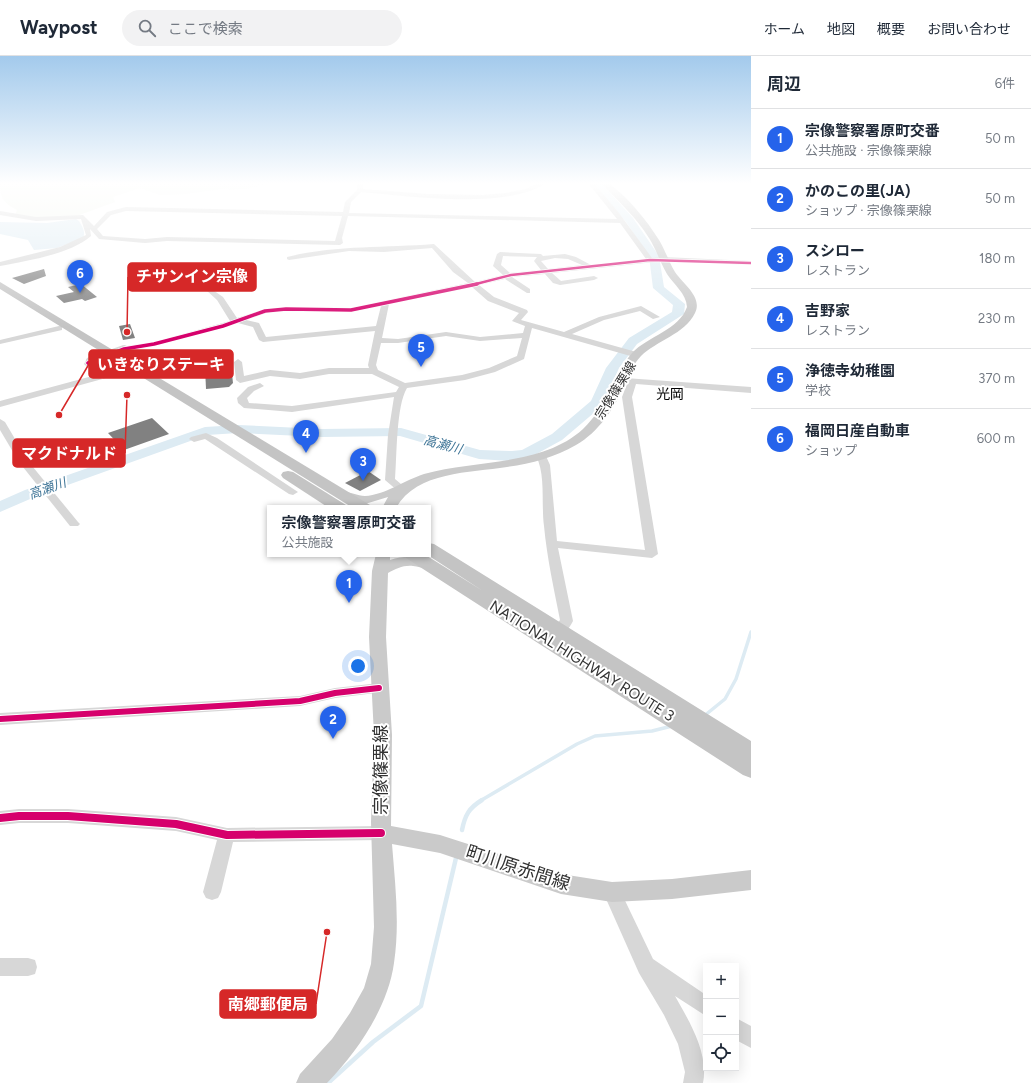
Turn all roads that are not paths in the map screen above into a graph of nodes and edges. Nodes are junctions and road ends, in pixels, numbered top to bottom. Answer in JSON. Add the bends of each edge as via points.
{"nodes":[{"id":1,"x":88,"y":231,"type":"edge"},
{"id":2,"x":95,"y":231,"type":"edge"},
{"id":3,"x":340,"y":231,"type":"edge"},
{"id":4,"x":631,"y":231,"type":"edge"},
{"id":5,"x":649,"y":231,"type":"edge"},
{"id":6,"x":338,"y":243,"type":"junction"},
{"id":7,"x":349,"y":249,"type":"junction"},
{"id":8,"x":289,"y":258,"type":"dead end"},
{"id":9,"x":541,"y":258,"type":"junction"},
{"id":10,"x":656,"y":260,"type":"junction"},
{"id":11,"x":0,"y":263,"type":"edge"},
{"id":12,"x":751,"y":263,"type":"edge"},
{"id":13,"x":588,"y":266,"type":"junction"},
{"id":14,"x":548,"y":272,"type":"junction"},
{"id":15,"x":508,"y":276,"type":"junction"},
{"id":16,"x":594,"y":278,"type":"dead end"},
{"id":17,"x":0,"y":284,"type":"edge"},
{"id":18,"x":471,"y":284,"type":"junction"},
{"id":19,"x":210,"y":290,"type":"dead end"},
{"id":20,"x":527,"y":291,"type":"dead end"},
{"id":21,"x":0,"y":292,"type":"edge"},
{"id":22,"x":386,"y":303,"type":"junction"},
{"id":23,"x":656,"y":317,"type":"dead end"},
{"id":24,"x":236,"y":322,"type":"junction"},
{"id":25,"x":529,"y":326,"type":"junction"},
{"id":26,"x":59,"y":328,"type":"junction"},
{"id":27,"x":380,"y":328,"type":"junction"},
{"id":28,"x":565,"y":335,"type":"junction"},
{"id":29,"x":527,"y":336,"type":"junction"},
{"id":30,"x":378,"y":340,"type":"junction"},
{"id":31,"x":0,"y":342,"type":"edge"},
{"id":32,"x":637,"y":355,"type":"junction"},
{"id":33,"x":238,"y":362,"type":"dead end"},
{"id":34,"x":125,"y":370,"type":"junction"},
{"id":35,"x":374,"y":371,"type":"junction"},
{"id":36,"x":102,"y":376,"type":"junction"},
{"id":37,"x":620,"y":381,"type":"junction"},
{"id":38,"x":633,"y":381,"type":"junction"},
{"id":39,"x":260,"y":386,"type":"dead end"},
{"id":40,"x":402,"y":390,"type":"junction"},
{"id":41,"x":751,"y":390,"type":"edge"},
{"id":42,"x":0,"y":404,"type":"edge"},
{"id":43,"x":0,"y":422,"type":"edge"},
{"id":44,"x":227,"y":430,"type":"junction"},
{"id":45,"x":194,"y":439,"type":"dead end"},
{"id":46,"x":540,"y":456,"type":"junction"},
{"id":47,"x":402,"y":489,"type":"junction"},
{"id":48,"x":293,"y":492,"type":"dead end"},
{"id":49,"x":341,"y":501,"type":"edge"},
{"id":50,"x":354,"y":505,"type":"edge"},
{"id":51,"x":391,"y":505,"type":"edge"},
{"id":52,"x":74,"y":524,"type":"dead end"},
{"id":53,"x":553,"y":544,"type":"junction"},
{"id":54,"x":419,"y":557,"type":"edge"},
{"id":55,"x":425,"y":557,"type":"edge"},
{"id":56,"x":426,"y":557,"type":"edge"},
{"id":57,"x":381,"y":563,"type":"edge"},
{"id":58,"x":558,"y":631,"type":"junction"},
{"id":59,"x":379,"y":688,"type":"junction"},
{"id":60,"x":680,"y":715,"type":"junction"},
{"id":61,"x":0,"y":719,"type":"edge"},
{"id":62,"x":703,"y":731,"type":"junction"},
{"id":63,"x":751,"y":752,"type":"edge"},
{"id":64,"x":751,"y":769,"type":"edge"},
{"id":65,"x":0,"y":818,"type":"edge"},
{"id":66,"x":381,"y":833,"type":"junction"},
{"id":67,"x":227,"y":835,"type":"junction"},
{"id":68,"x":751,"y":880,"type":"edge"},
{"id":69,"x":212,"y":892,"type":"dead end"},
{"id":70,"x":612,"y":892,"type":"junction"},
{"id":71,"x":646,"y":966,"type":"junction"},
{"id":72,"x":0,"y":967,"type":"edge"},
{"id":73,"x":28,"y":967,"type":"dead end"},
{"id":74,"x":703,"y":1004,"type":"edge"},
{"id":75,"x":739,"y":1030,"type":"edge"},
{"id":76,"x":751,"y":1038,"type":"edge"},
{"id":77,"x":696,"y":1082,"type":"edge"},
{"id":78,"x":309,"y":1083,"type":"edge"}],
"edges":[{"from":1,"to":11,"type":"street","via":[[89,235],[86,239],[31,258]]},
{"from":2,"to":6,"type":"street","via":[[101,238],[128,241],[167,239]]},
{"from":3,"to":6,"type":"street"},
{"from":4,"to":10,"type":"street"},
{"from":5,"to":10,"type":"main road","name":"宗像篠栗線"},
{"from":6,"to":7,"type":"street"},
{"from":7,"to":8,"type":"street"},
{"from":7,"to":18,"type":"street","via":[[384,250],[434,246]]},
{"from":9,"to":13,"type":"street","via":[[563,255]]},
{"from":9,"to":14,"type":"street","via":[[538,262]]},
{"from":9,"to":15,"type":"street","via":[[534,254],[500,254],[497,266]]},
{"from":10,"to":12,"type":"street"},
{"from":10,"to":13,"type":"street"},
{"from":10,"to":32,"type":"main road","name":"宗像篠栗線","via":[[671,273],[689,296],[692,308],[685,320],[654,340]]},
{"from":13,"to":14,"type":"street"},
{"from":14,"to":15,"type":"street"},
{"from":14,"to":16,"type":"street","via":[[556,281],[565,284]]},
{"from":15,"to":18,"type":"street"},
{"from":15,"to":20,"type":"street"},
{"from":17,"to":44,"type":"highway"},
{"from":18,"to":22,"type":"street"},
{"from":18,"to":25,"type":"street","via":[[491,299],[524,312],[516,321]]},
{"from":19,"to":24,"type":"street"},
{"from":21,"to":26,"type":"highway"},
{"from":22,"to":24,"type":"street","via":[[340,310],[273,310]]},
{"from":22,"to":27,"type":"street"},
{"from":23,"to":28,"type":"street","via":[[641,308],[603,318]]},
{"from":24,"to":27,"type":"street","via":[[256,325],[263,340]]},
{"from":24,"to":36,"type":"street","bridge":true,"via":[[154,344],[124,349],[90,361],[88,364]]},
{"from":25,"to":28,"type":"street"},
{"from":25,"to":29,"type":"street"},
{"from":26,"to":31,"type":"street"},
{"from":26,"to":34,"type":"highway"},
{"from":27,"to":30,"type":"street"},
{"from":28,"to":32,"type":"street"},
{"from":29,"to":30,"type":"street","via":[[480,339],[446,334],[419,339]]},
{"from":29,"to":40,"type":"street","via":[[521,357],[513,362],[462,378]]},
{"from":30,"to":35,"type":"street","via":[[372,365]]},
{"from":32,"to":37,"type":"main road","name":"宗像篠栗線"},
{"from":33,"to":35,"type":"street","via":[[240,380],[270,373],[300,376],[329,371]]},
{"from":34,"to":36,"type":"street"},
{"from":34,"to":44,"type":"highway","via":[[211,426]]},
{"from":35,"to":40,"type":"street"},
{"from":36,"to":42,"type":"street"},
{"from":37,"to":38,"type":"street"},
{"from":37,"to":46,"type":"main road","name":"宗像篠栗線","via":[[606,408],[586,432],[568,445]]},
{"from":38,"to":41,"type":"street"},
{"from":38,"to":53,"type":"street","via":[[627,397],[652,554]]},
{"from":39,"to":40,"type":"street","via":[[251,389],[242,398],[243,403],[247,406],[292,410]]},
{"from":40,"to":47,"type":"street","via":[[393,435],[390,480]]},
{"from":43,"to":52,"type":"street","via":[[24,462]]},
{"from":44,"to":49,"type":"highway"},
{"from":44,"to":49,"type":"highway","via":[[244,435]]},
{"from":45,"to":48,"type":"street","via":[[206,436],[210,438]]},
{"from":46,"to":47,"type":"main road","name":"宗像篠栗線","via":[[436,475]]},
{"from":46,"to":53,"type":"street","via":[[546,463],[547,501]]},
{"from":47,"to":49,"type":"main road","name":"宗像篠栗線","via":[[365,500]]},
{"from":47,"to":51,"type":"main road"},
{"from":49,"to":50,"type":"highway"},
{"from":53,"to":58,"type":"street","via":[[567,621]]},
{"from":54,"to":57,"type":"main road","via":[[414,560]]},
{"from":55,"to":60,"type":"highway","name":"NATIONAL HIGHWAY ROUTE 3"},
{"from":56,"to":58,"type":"highway","name":"NATIONAL HIGHWAY ROUTE 3"},
{"from":57,"to":59,"type":"main road","name":"宗像篠栗線","via":[[378,590]]},
{"from":58,"to":60,"type":"highway","name":"NATIONAL HIGHWAY ROUTE 3"},
{"from":59,"to":61,"type":"street","via":[[335,693],[300,701]]},
{"from":59,"to":66,"type":"main road","name":"宗像篠栗線","via":[[383,734]]},
{"from":60,"to":62,"type":"highway","name":"NATIONAL HIGHWAY ROUTE 3"},
{"from":62,"to":63,"type":"highway","name":"NATIONAL HIGHWAY ROUTE 3"},
{"from":62,"to":64,"type":"highway","name":"NATIONAL HIGHWAY ROUTE 3"},
{"from":65,"to":67,"type":"street","via":[[84,817],[176,824]]},
{"from":66,"to":67,"type":"street"},
{"from":66,"to":70,"type":"main road","name":"町川原赤間線","via":[[440,844],[561,884]]},
{"from":66,"to":78,"type":"main road","name":"宗像篠栗線","via":[[385,909],[384,945],[379,977],[357,1028]]},
{"from":67,"to":69,"type":"street"},
{"from":68,"to":70,"type":"main road","name":"町川原赤間線","via":[[672,889]]},
{"from":70,"to":71,"type":"street"},
{"from":71,"to":74,"type":"street"},
{"from":71,"to":77,"type":"street","via":[[692,1048]]},
{"from":72,"to":73,"type":"street"},
{"from":75,"to":76,"type":"street"}]}
